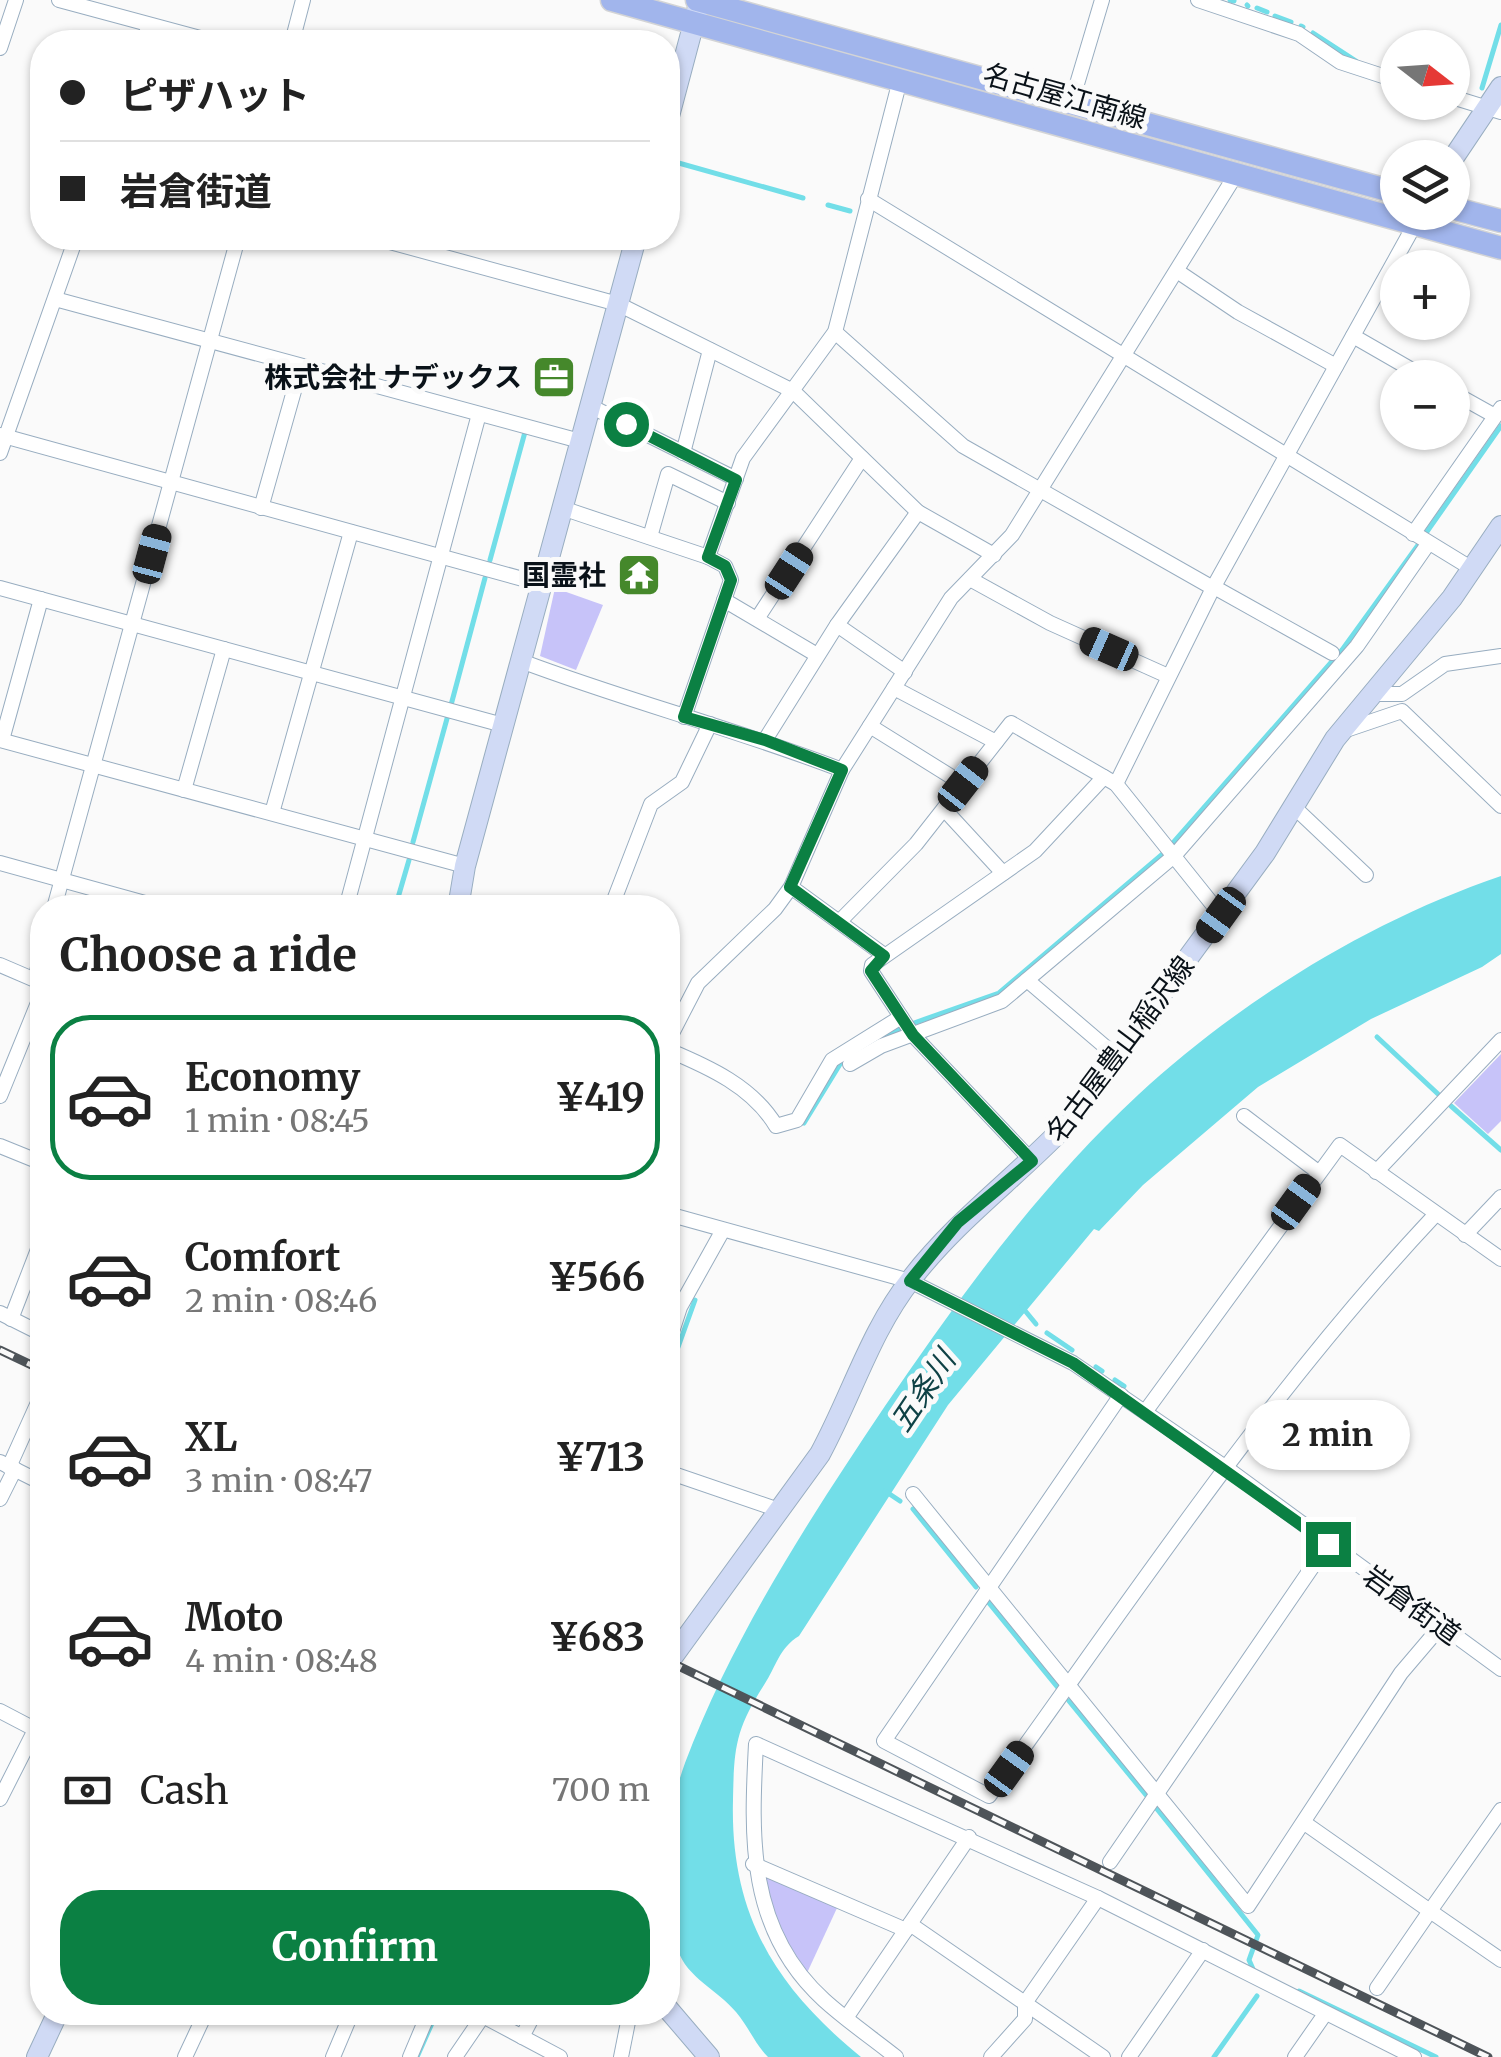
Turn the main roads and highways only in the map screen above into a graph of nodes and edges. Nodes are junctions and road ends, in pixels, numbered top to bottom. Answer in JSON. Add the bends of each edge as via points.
{"nodes":[{"id":1,"x":612,"y":0,"type":"edge"},
{"id":2,"x":698,"y":6,"type":"edge"},
{"id":3,"x":680,"y":74,"type":"edge"},
{"id":4,"x":1501,"y":87,"type":"edge"},
{"id":5,"x":1494,"y":110,"type":"edge"},
{"id":6,"x":1469,"y":140,"type":"edge"},
{"id":7,"x":1380,"y":189,"type":"edge"},
{"id":8,"x":1380,"y":209,"type":"edge"},
{"id":9,"x":1470,"y":213,"type":"edge"},
{"id":10,"x":1501,"y":221,"type":"edge"},
{"id":11,"x":1451,"y":230,"type":"edge"},
{"id":12,"x":1501,"y":248,"type":"edge"},
{"id":13,"x":633,"y":250,"type":"edge"},
{"id":14,"x":1501,"y":526,"type":"edge"},
{"id":15,"x":460,"y":895,"type":"edge"},
{"id":16,"x":680,"y":1646,"type":"edge"},
{"id":17,"x":680,"y":2023,"type":"edge"},
{"id":18,"x":52,"y":2025,"type":"edge"},
{"id":19,"x":37,"y":2057,"type":"edge"},
{"id":20,"x":709,"y":2057,"type":"edge"}],
"edges":[{"from":1,"to":2,"type":"main road","name":"名古屋江南線"},
{"from":2,"to":3,"type":"main road"},
{"from":2,"to":7,"type":"main road","name":"名古屋江南線"},
{"from":2,"to":8,"type":"main road","name":"名古屋江南線","via":[[900,80],[1235,176]]},
{"from":4,"to":5,"type":"main road"},
{"from":5,"to":6,"type":"main road"},
{"from":9,"to":10,"type":"main road"},
{"from":11,"to":12,"type":"main road","name":"名古屋江南線"},
{"from":13,"to":15,"type":"main road"},
{"from":14,"to":16,"type":"main road","name":"名古屋豊山稲沢線","via":[[1474,570],[1340,732],[1221,915],[1064,1127],[958,1222],[910,1281],[864,1352],[820,1454]]},
{"from":17,"to":20,"type":"main road"},
{"from":18,"to":19,"type":"main road"}]}
